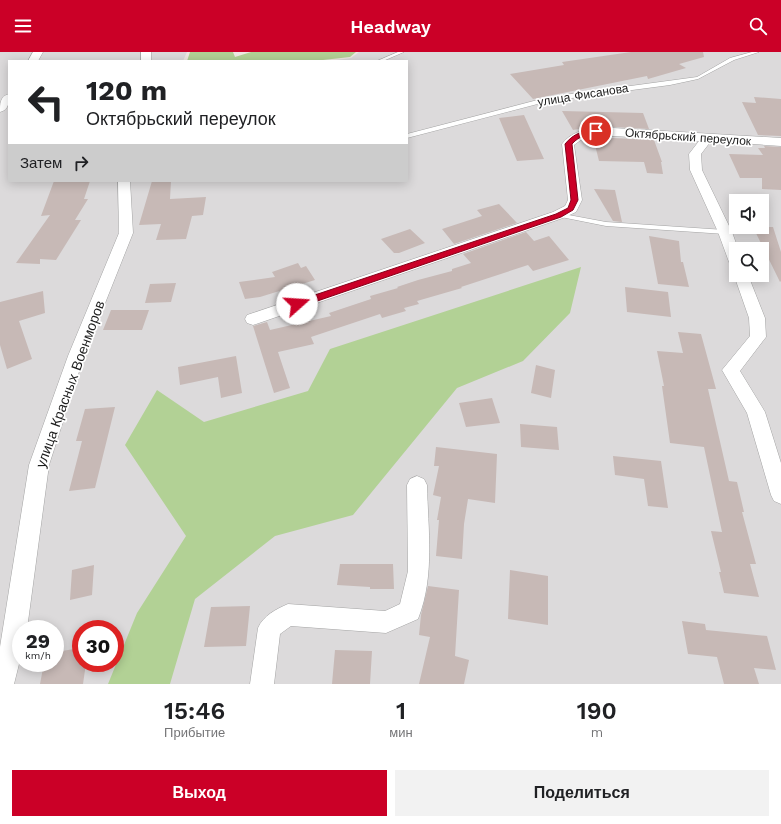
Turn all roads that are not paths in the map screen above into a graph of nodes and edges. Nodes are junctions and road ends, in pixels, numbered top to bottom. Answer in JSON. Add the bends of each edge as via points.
{"nodes":[{"id":1,"x":402,"y":52,"type":"edge"},
{"id":2,"x":757,"y":52,"type":"edge"},
{"id":3,"x":382,"y":60,"type":"edge"},
{"id":4,"x":8,"y":98,"type":"edge"},
{"id":5,"x":0,"y":109,"type":"edge"},
{"id":6,"x":408,"y":136,"type":"edge"},
{"id":7,"x":708,"y":138,"type":"junction"},
{"id":8,"x":781,"y":142,"type":"edge"},
{"id":9,"x":124,"y":182,"type":"edge"},
{"id":10,"x":558,"y":216,"type":"junction"},
{"id":11,"x":725,"y":232,"type":"junction"},
{"id":12,"x":729,"y":243,"type":"edge"},
{"id":13,"x":744,"y":282,"type":"edge"},
{"id":14,"x":253,"y":319,"type":"dead end"},
{"id":15,"x":417,"y":485,"type":"dead end"},
{"id":16,"x":781,"y":495,"type":"edge"},
{"id":17,"x":2,"y":684,"type":"edge"},
{"id":18,"x":262,"y":684,"type":"edge"}],
"edges":[{"from":1,"to":3,"type":"lane"},
{"from":2,"to":6,"type":"lane","name":"улица Фисанова","via":[[732,59],[698,78],[549,99]]},
{"from":4,"to":5,"type":"street"},
{"from":7,"to":8,"type":"street","name":"Октябрьский переулок"},
{"from":7,"to":10,"type":"street","name":"Октябрьский переулок","via":[[596,131],[582,133],[568,144],[575,200],[571,209]]},
{"from":7,"to":11,"type":"street","via":[[695,154],[696,170]]},
{"from":9,"to":17,"type":"street","name":"улица Красных Военморов","via":[[126,233],[76,356],[39,465],[14,638]]},
{"from":10,"to":11,"type":"lane","via":[[606,224]]},
{"from":10,"to":14,"type":"street","name":"Октябрьский переулок"},
{"from":11,"to":12,"type":"street"},
{"from":13,"to":16,"type":"street","via":[[757,318],[758,337],[731,370],[756,412]]},
{"from":15,"to":18,"type":"street","via":[[419,571],[410,611],[386,622],[288,616],[269,628]]}]}
